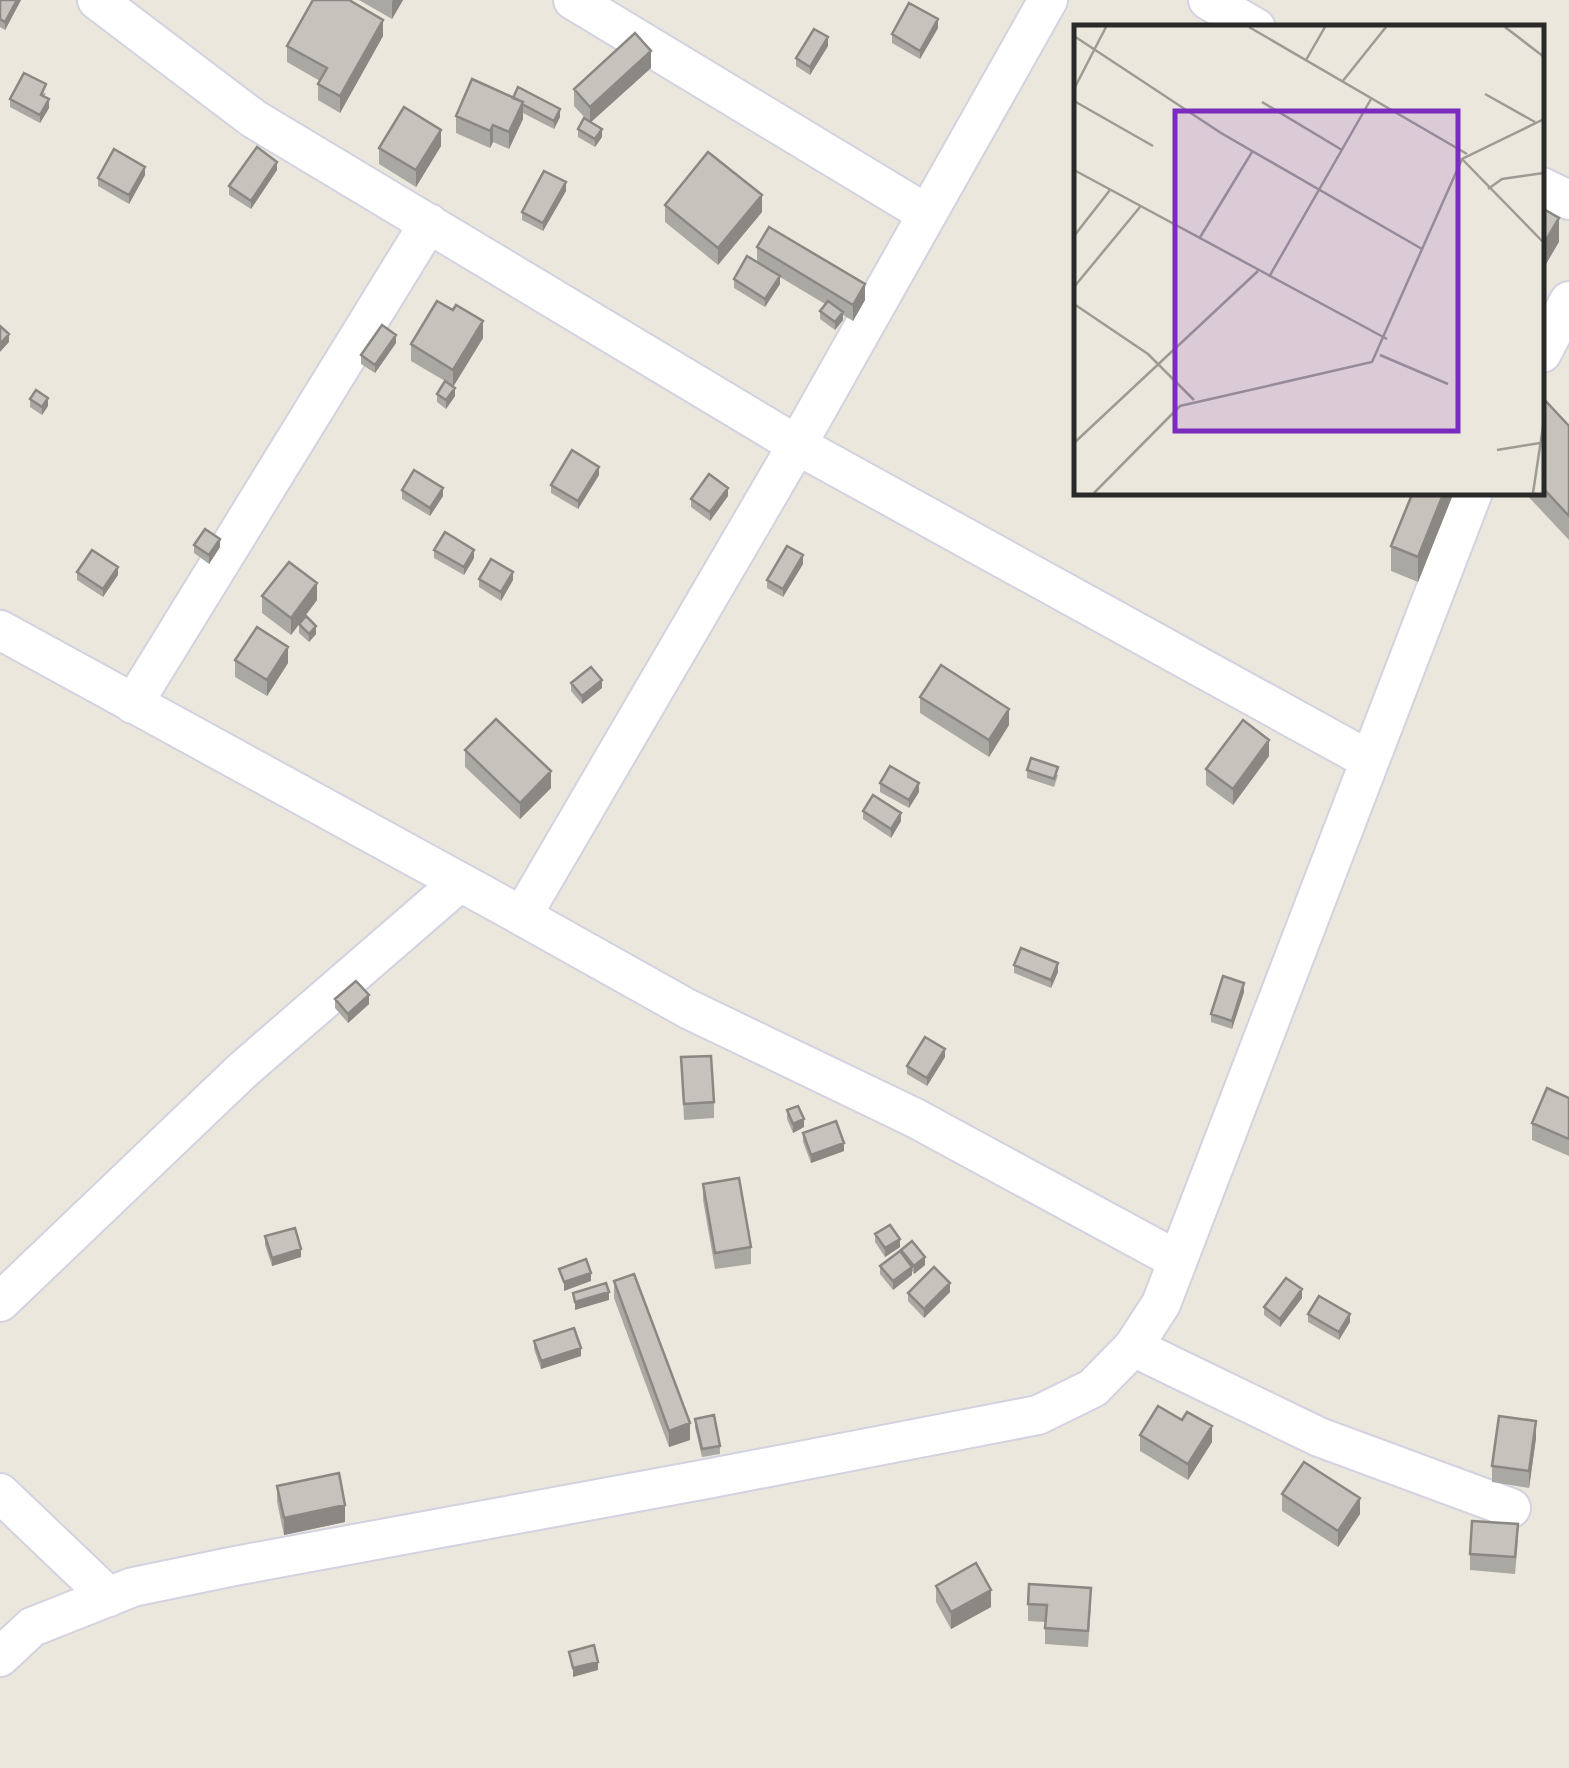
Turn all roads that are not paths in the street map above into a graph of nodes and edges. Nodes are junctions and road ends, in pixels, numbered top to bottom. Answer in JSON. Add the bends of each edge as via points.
{"nodes":[{"id":1,"x":97,"y":0,"type":"edge"},
{"id":2,"x":573,"y":0,"type":"edge"},
{"id":3,"x":1048,"y":0,"type":"edge"},
{"id":4,"x":1208,"y":0,"type":"edge"},
{"id":5,"x":1251,"y":25,"type":"edge"},
{"id":6,"x":1544,"y":188,"type":"edge"},
{"id":7,"x":1569,"y":200,"type":"edge"},
{"id":8,"x":927,"y":214,"type":"junction"},
{"id":9,"x":428,"y":224,"type":"junction"},
{"id":10,"x":1569,"y":300,"type":"edge"},
{"id":11,"x":1544,"y":350,"type":"edge"},
{"id":12,"x":797,"y":445,"type":"junction"},
{"id":13,"x":1472,"y":495,"type":"edge"},
{"id":14,"x":0,"y":630,"type":"edge"},
{"id":15,"x":133,"y":704,"type":"junction"},
{"id":16,"x":1369,"y":760,"type":"junction"},
{"id":17,"x":460,"y":882,"type":"junction"},
{"id":18,"x":522,"y":916,"type":"junction"},
{"id":19,"x":1177,"y":1260,"type":"junction"},
{"id":20,"x":0,"y":1302,"type":"edge"},
{"id":21,"x":1134,"y":1347,"type":"junction"},
{"id":22,"x":0,"y":1493,"type":"edge"},
{"id":23,"x":1511,"y":1508,"type":"dead end"},
{"id":24,"x":109,"y":1597,"type":"junction"},
{"id":25,"x":0,"y":1657,"type":"edge"}],
"edges":[{"from":1,"to":9,"type":"street","via":[[254,119]]},
{"from":2,"to":8,"type":"street"},
{"from":3,"to":8,"type":"street"},
{"from":4,"to":5,"type":"street"},
{"from":6,"to":7,"type":"street"},
{"from":8,"to":12,"type":"street"},
{"from":9,"to":12,"type":"street"},
{"from":9,"to":15,"type":"street"},
{"from":10,"to":11,"type":"street"},
{"from":12,"to":16,"type":"street"},
{"from":12,"to":18,"type":"street"},
{"from":13,"to":16,"type":"street"},
{"from":14,"to":15,"type":"street"},
{"from":15,"to":17,"type":"street"},
{"from":16,"to":19,"type":"street"},
{"from":17,"to":18,"type":"street"},
{"from":17,"to":20,"type":"street","via":[[244,1069]]},
{"from":18,"to":19,"type":"street","via":[[688,1009],[915,1118]]},
{"from":19,"to":21,"type":"street"},
{"from":21,"to":23,"type":"street","via":[[1319,1437]]},
{"from":21,"to":24,"type":"street","via":[[1094,1388],[1038,1415],[235,1566]]},
{"from":22,"to":24,"type":"street"},
{"from":24,"to":25,"type":"street","via":[[32,1627]]}]}
